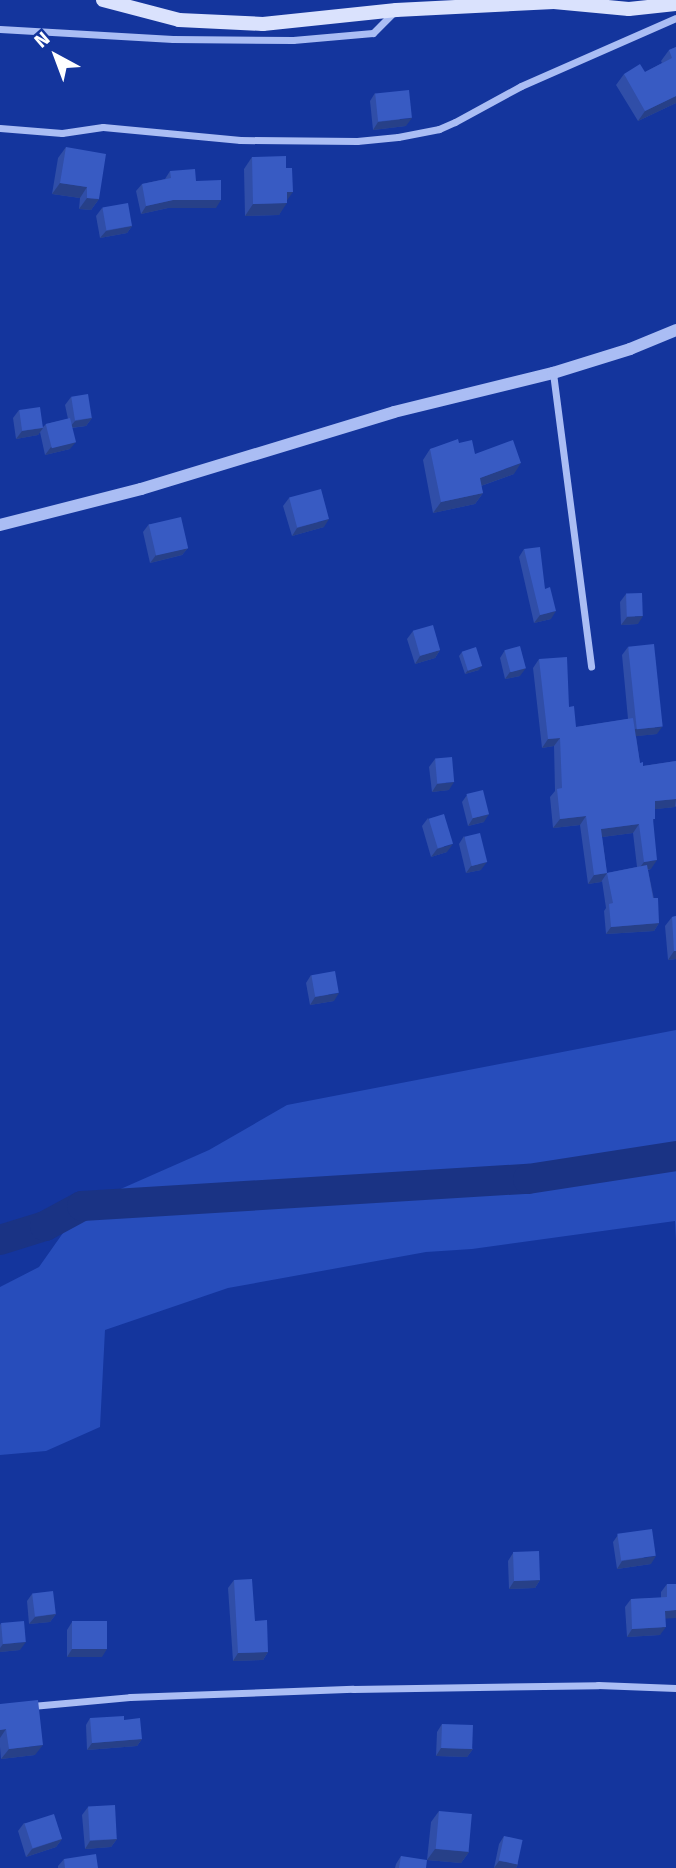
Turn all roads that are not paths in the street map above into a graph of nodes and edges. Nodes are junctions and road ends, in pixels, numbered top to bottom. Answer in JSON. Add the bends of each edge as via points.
{"nodes":[{"id":1,"x":103,"y":0,"type":"edge"},
{"id":2,"x":676,"y":4,"type":"edge"},
{"id":3,"x":396,"y":10,"type":"junction"},
{"id":4,"x":676,"y":18,"type":"edge"},
{"id":5,"x":0,"y":29,"type":"edge"},
{"id":6,"x":0,"y":128,"type":"edge"},
{"id":7,"x":676,"y":330,"type":"edge"},
{"id":8,"x":553,"y":373,"type":"junction"},
{"id":9,"x":0,"y":525,"type":"edge"},
{"id":10,"x":592,"y":667,"type":"dead end"},
{"id":11,"x":676,"y":1688,"type":"edge"},
{"id":12,"x":22,"y":1706,"type":"edge"}],
"edges":[{"from":1,"to":3,"type":"main road","via":[[179,20],[223,22],[262,23]]},
{"from":2,"to":3,"type":"main road","via":[[629,9],[554,2]]},
{"from":3,"to":5,"type":"street","via":[[373,33],[293,40],[173,39]]},
{"from":4,"to":6,"type":"street","via":[[521,86],[439,129],[398,137],[240,140],[103,127],[62,133]]},
{"from":7,"to":8,"type":"street"},
{"from":8,"to":9,"type":"street","via":[[394,412],[141,489]]},
{"from":8,"to":10,"type":"street"},
{"from":11,"to":12,"type":"street","via":[[353,1689]]}]}
